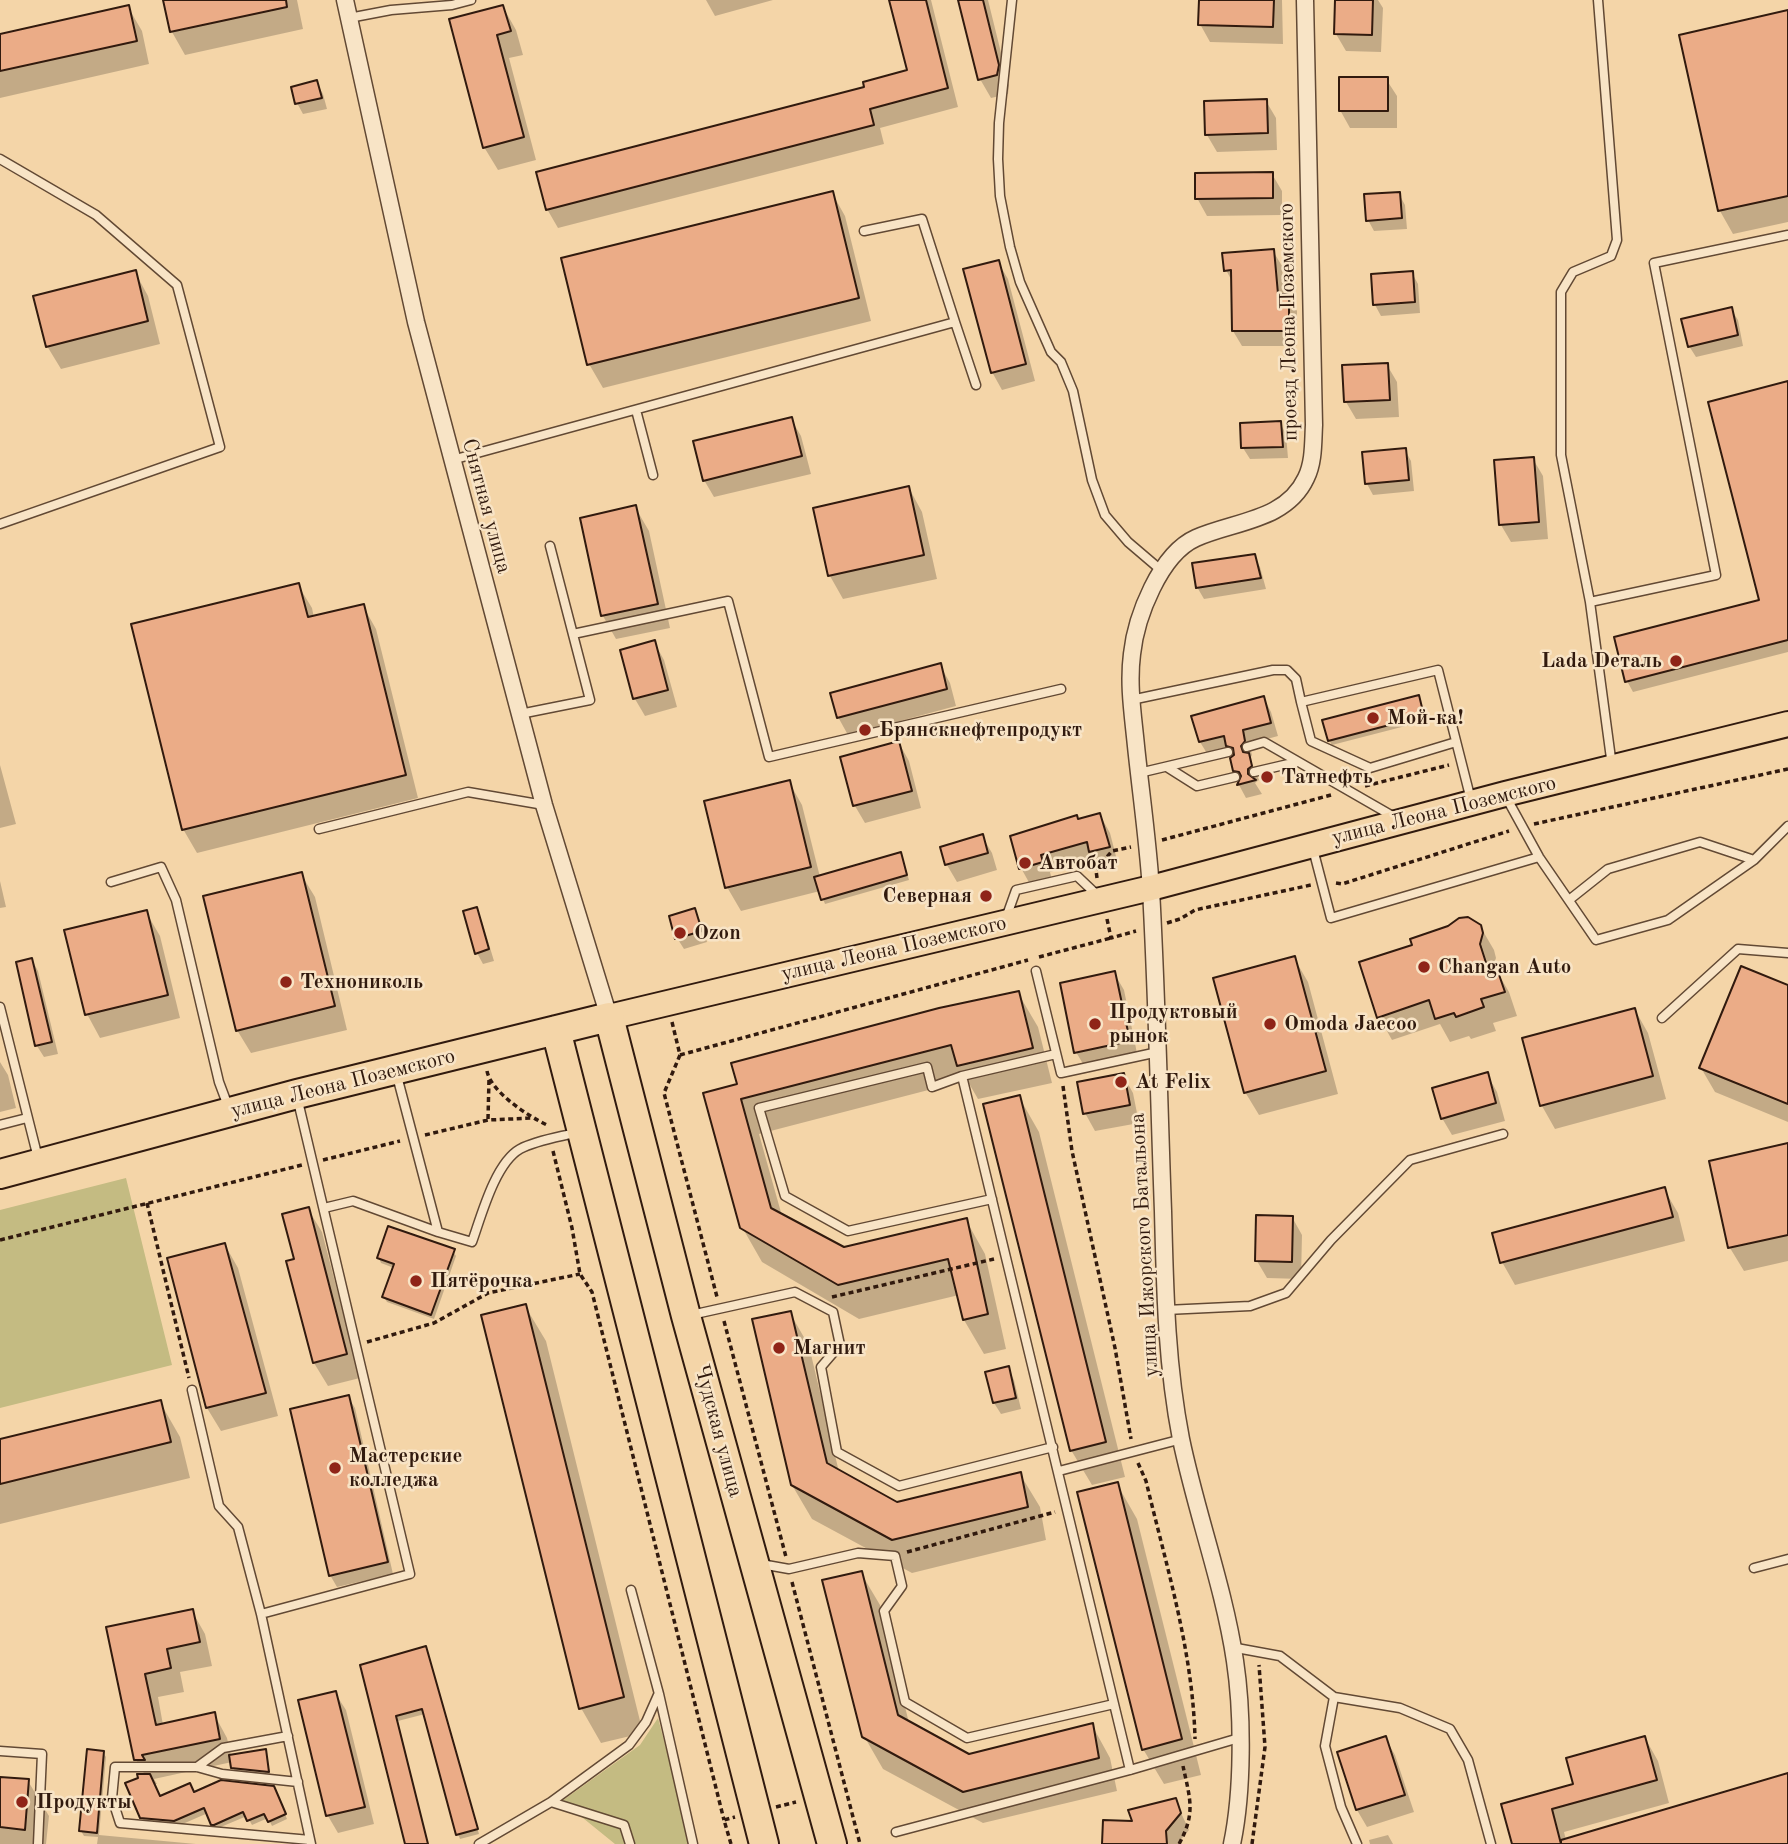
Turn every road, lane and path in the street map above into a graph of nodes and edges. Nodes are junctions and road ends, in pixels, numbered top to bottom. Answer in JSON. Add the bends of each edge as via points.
{"nodes":[{"id":1,"x":345,"y":0,"type":"edge"},
{"id":2,"x":471,"y":0,"type":"edge"},
{"id":3,"x":1012,"y":0,"type":"edge"},
{"id":4,"x":1305,"y":0,"type":"edge"},
{"id":5,"x":1598,"y":0,"type":"edge"},
{"id":6,"x":349,"y":18,"type":"junction"},
{"id":7,"x":0,"y":159,"type":"edge"},
{"id":8,"x":864,"y":232,"type":"dead end"},
{"id":9,"x":1788,"y":235,"type":"edge"},
{"id":10,"x":955,"y":322,"type":"junction"},
{"id":11,"x":976,"y":385,"type":"dead end"},
{"id":12,"x":636,"y":410,"type":"junction"},
{"id":13,"x":452,"y":460,"type":"junction"},
{"id":14,"x":653,"y":475,"type":"dead end"},
{"id":15,"x":0,"y":524,"type":"edge"},
{"id":16,"x":550,"y":546,"type":"dead end"},
{"id":17,"x":1162,"y":570,"type":"junction"},
{"id":18,"x":1590,"y":602,"type":"junction"},
{"id":19,"x":573,"y":634,"type":"junction"},
{"id":20,"x":1060,"y":689,"type":"dead end"},
{"id":21,"x":1132,"y":700,"type":"junction"},
{"id":22,"x":1301,"y":702,"type":"junction"},
{"id":23,"x":520,"y":714,"type":"junction"},
{"id":24,"x":1788,"y":724,"type":"edge"},
{"id":25,"x":1456,"y":742,"type":"junction"},
{"id":26,"x":1247,"y":747,"type":"dead end"},
{"id":27,"x":1228,"y":752,"type":"dead end"},
{"id":28,"x":1297,"y":762,"type":"junction"},
{"id":29,"x":1462,"y":762,"type":"junction"},
{"id":30,"x":1167,"y":767,"type":"junction"},
{"id":31,"x":1612,"y":768,"type":"junction"},
{"id":32,"x":1788,"y":769,"type":"edge"},
{"id":33,"x":1254,"y":772,"type":"dead end"},
{"id":34,"x":1139,"y":773,"type":"junction"},
{"id":35,"x":1235,"y":777,"type":"dead end"},
{"id":36,"x":1348,"y":791,"type":"junction"},
{"id":37,"x":1505,"y":794,"type":"junction"},
{"id":38,"x":1472,"y":803,"type":"junction"},
{"id":39,"x":544,"y":805,"type":"junction"},
{"id":40,"x":1401,"y":821,"type":"junction"},
{"id":41,"x":1522,"y":827,"type":"junction"},
{"id":42,"x":1788,"y":827,"type":"edge"},
{"id":43,"x":319,"y":829,"type":"dead end"},
{"id":44,"x":1146,"y":844,"type":"junction"},
{"id":45,"x":1312,"y":845,"type":"junction"},
{"id":46,"x":1539,"y":857,"type":"junction"},
{"id":47,"x":1754,"y":860,"type":"junction"},
{"id":48,"x":111,"y":881,"type":"dead end"},
{"id":49,"x":1322,"y":883,"type":"junction"},
{"id":50,"x":1151,"y":888,"type":"junction"},
{"id":51,"x":1102,"y":899,"type":"junction"},
{"id":52,"x":1569,"y":900,"type":"junction"},
{"id":53,"x":1152,"y":927,"type":"junction"},
{"id":54,"x":1111,"y":938,"type":"junction"},
{"id":55,"x":1788,"y":953,"type":"edge"},
{"id":56,"x":1036,"y":971,"type":"dead end"},
{"id":57,"x":667,"y":1003,"type":"junction"},
{"id":58,"x":0,"y":1007,"type":"edge"},
{"id":59,"x":609,"y":1017,"type":"junction"},
{"id":60,"x":1662,"y":1018,"type":"dead end"},
{"id":61,"x":556,"y":1030,"type":"junction"},
{"id":62,"x":1158,"y":1052,"type":"junction"},
{"id":63,"x":680,"y":1055,"type":"junction"},
{"id":64,"x":1056,"y":1055,"type":"junction"},
{"id":65,"x":396,"y":1070,"type":"junction"},
{"id":66,"x":1061,"y":1073,"type":"junction"},
{"id":67,"x":962,"y":1076,"type":"junction"},
{"id":68,"x":489,"y":1079,"type":"dead end"},
{"id":69,"x":297,"y":1094,"type":"junction"},
{"id":70,"x":230,"y":1113,"type":"junction"},
{"id":71,"x":27,"y":1118,"type":"junction"},
{"id":72,"x":533,"y":1118,"type":"dead end"},
{"id":73,"x":488,"y":1120,"type":"junction"},
{"id":74,"x":0,"y":1125,"type":"edge"},
{"id":75,"x":582,"y":1132,"type":"junction"},
{"id":76,"x":1503,"y":1134,"type":"dead end"},
{"id":77,"x":414,"y":1138,"type":"junction"},
{"id":78,"x":550,"y":1139,"type":"junction"},
{"id":79,"x":313,"y":1162,"type":"junction"},
{"id":80,"x":39,"y":1164,"type":"junction"},
{"id":81,"x":0,"y":1174,"type":"edge"},
{"id":82,"x":992,"y":1199,"type":"junction"},
{"id":83,"x":147,"y":1203,"type":"junction"},
{"id":84,"x":324,"y":1209,"type":"junction"},
{"id":85,"x":438,"y":1232,"type":"junction"},
{"id":86,"x":0,"y":1240,"type":"edge"},
{"id":87,"x":1007,"y":1256,"type":"junction"},
{"id":88,"x":580,"y":1275,"type":"junction"},
{"id":89,"x":816,"y":1301,"type":"junction"},
{"id":90,"x":721,"y":1309,"type":"junction"},
{"id":91,"x":1166,"y":1310,"type":"junction"},
{"id":92,"x":686,"y":1316,"type":"junction"},
{"id":93,"x":356,"y":1345,"type":"junction"},
{"id":94,"x":192,"y":1391,"type":"joint"},
{"id":95,"x":1182,"y":1439,"type":"junction"},
{"id":96,"x":1054,"y":1447,"type":"junction"},
{"id":97,"x":1134,"y":1452,"type":"junction"},
{"id":98,"x":1059,"y":1471,"type":"junction"},
{"id":99,"x":1068,"y":1508,"type":"junction"},
{"id":100,"x":895,"y":1556,"type":"junction"},
{"id":101,"x":1788,"y":1559,"type":"edge"},
{"id":102,"x":754,"y":1563,"type":"junction"},
{"id":103,"x":1754,"y":1568,"type":"dead end"},
{"id":104,"x":789,"y":1569,"type":"junction"},
{"id":105,"x":631,"y":1590,"type":"dead end"},
{"id":106,"x":261,"y":1614,"type":"junction"},
{"id":107,"x":1231,"y":1647,"type":"junction"},
{"id":108,"x":1258,"y":1652,"type":"junction"},
{"id":109,"x":659,"y":1694,"type":"junction"},
{"id":110,"x":1334,"y":1697,"type":"junction"},
{"id":111,"x":1114,"y":1704,"type":"junction"},
{"id":112,"x":288,"y":1737,"type":"junction"},
{"id":113,"x":1240,"y":1738,"type":"junction"},
{"id":114,"x":0,"y":1751,"type":"edge"},
{"id":115,"x":1195,"y":1751,"type":"junction"},
{"id":116,"x":1180,"y":1756,"type":"junction"},
{"id":117,"x":197,"y":1768,"type":"junction"},
{"id":118,"x":1130,"y":1770,"type":"junction"},
{"id":119,"x":298,"y":1782,"type":"junction"},
{"id":120,"x":551,"y":1802,"type":"junction"},
{"id":121,"x":724,"y":1820,"type":"dead end"},
{"id":122,"x":897,"y":1832,"type":"dead end"},
{"id":123,"x":311,"y":1842,"type":"edge"},
{"id":124,"x":38,"y":1844,"type":"edge"},
{"id":125,"x":479,"y":1844,"type":"edge"},
{"id":126,"x":630,"y":1844,"type":"edge"},
{"id":127,"x":693,"y":1844,"type":"edge"},
{"id":128,"x":764,"y":1844,"type":"edge"},
{"id":129,"x":832,"y":1844,"type":"edge"},
{"id":130,"x":860,"y":1844,"type":"edge"},
{"id":131,"x":1179,"y":1844,"type":"edge"},
{"id":132,"x":1232,"y":1844,"type":"edge"},
{"id":133,"x":1252,"y":1844,"type":"edge"},
{"id":134,"x":1357,"y":1844,"type":"edge"},
{"id":135,"x":1491,"y":1844,"type":"edge"}],
"edges":[{"from":1,"to":6,"type":"street","name":"Снятная улица"},
{"from":2,"to":6,"type":"lane"},
{"from":3,"to":17,"type":"lane","via":[[998,159],[1010,247],[1020,282],[1073,391],[1092,480],[1105,515]]},
{"from":4,"to":17,"type":"street","name":"проезд Леона Поземского","via":[[1314,425],[1311,465],[1297,492],[1282,506],[1193,538]]},
{"from":5,"to":18,"type":"lane","via":[[1617,240],[1611,256],[1573,272],[1561,292],[1561,455]]},
{"from":6,"to":13,"type":"street","name":"Снятная улица","via":[[416,323]]},
{"from":7,"to":15,"type":"lane","via":[[96,215],[177,285],[220,447]]},
{"from":8,"to":10,"type":"lane","via":[[922,219]]},
{"from":9,"to":18,"type":"lane","via":[[1654,263],[1716,575]]},
{"from":10,"to":11,"type":"lane"},
{"from":10,"to":12,"type":"lane"},
{"from":12,"to":13,"type":"lane"},
{"from":12,"to":14,"type":"lane"},
{"from":13,"to":23,"type":"street","name":"Снятная улица"},
{"from":16,"to":19,"type":"lane"},
{"from":17,"to":21,"type":"street","name":"проезд Леона Поземского","via":[[1138,622]]},
{"from":18,"to":31,"type":"lane"},
{"from":19,"to":20,"type":"lane","via":[[728,601],[769,757]]},
{"from":19,"to":23,"type":"lane","via":[[590,700]]},
{"from":21,"to":22,"type":"lane","via":[[1287,670],[1296,679]]},
{"from":21,"to":34,"type":"street","name":"проезд Леона Поземского"},
{"from":22,"to":25,"type":"lane","via":[[1311,741],[1370,768]]},
{"from":22,"to":25,"type":"lane","via":[[1438,670]]},
{"from":23,"to":39,"type":"street","name":"Снятная улица"},
{"from":24,"to":31,"type":"main road","name":"улица Леона Поземского"},
{"from":25,"to":29,"type":"lane"},
{"from":26,"to":28,"type":"lane","via":[[1264,742]]},
{"from":27,"to":30,"type":"lane"},
{"from":28,"to":33,"type":"lane"},
{"from":28,"to":36,"type":"lane"},
{"from":29,"to":36,"type":"path"},
{"from":29,"to":38,"type":"lane"},
{"from":30,"to":34,"type":"lane"},
{"from":30,"to":35,"type":"lane","via":[[1197,786]]},
{"from":31,"to":37,"type":"main road","name":"улица Леона Поземского"},
{"from":32,"to":41,"type":"path"},
{"from":34,"to":44,"type":"street","name":"проезд Леона Поземского"},
{"from":36,"to":40,"type":"lane"},
{"from":36,"to":44,"type":"path"},
{"from":37,"to":38,"type":"main road","name":"улица Леона Поземского"},
{"from":37,"to":41,"type":"lane"},
{"from":38,"to":40,"type":"main road","name":"улица Леона Поземского"},
{"from":39,"to":43,"type":"lane","via":[[468,793]]},
{"from":39,"to":59,"type":"street","name":"Снятная улица"},
{"from":40,"to":45,"type":"main road","name":"улица Леона Поземского"},
{"from":41,"to":46,"type":"lane"},
{"from":41,"to":49,"type":"path","via":[[1342,884]]},
{"from":42,"to":47,"type":"lane"},
{"from":44,"to":50,"type":"street","name":"проезд Леона Поземского"},
{"from":44,"to":51,"type":"path","via":[[1112,851],[1096,870]]},
{"from":45,"to":49,"type":"lane"},
{"from":45,"to":50,"type":"main road","name":"улица Леона Поземского"},
{"from":46,"to":49,"type":"lane","via":[[1331,918]]},
{"from":46,"to":52,"type":"lane"},
{"from":47,"to":52,"type":"lane","via":[[1700,842],[1608,869]]},
{"from":47,"to":52,"type":"lane","via":[[1668,920],[1596,940]]},
{"from":48,"to":70,"type":"lane","via":[[161,867],[176,900]]},
{"from":49,"to":53,"type":"path","via":[[1195,910]]},
{"from":50,"to":51,"type":"main road","name":"улица Леона Поземского"},
{"from":50,"to":53,"type":"street","name":"улица Ижорского Батальона"},
{"from":51,"to":54,"type":"path"},
{"from":51,"to":57,"type":"main road","name":"улица Леона Поземского"},
{"from":53,"to":54,"type":"path"},
{"from":53,"to":62,"type":"street","name":"улица Ижорского Батальона"},
{"from":54,"to":63,"type":"path"},
{"from":55,"to":60,"type":"lane","via":[[1738,949]]},
{"from":56,"to":64,"type":"lane"},
{"from":57,"to":59,"type":"main road","name":"улица Леона Поземского"},
{"from":57,"to":63,"type":"path"},
{"from":58,"to":71,"type":"lane"},
{"from":59,"to":61,"type":"highway","name":"улица Леона Поземского"},
{"from":59,"to":92,"type":"highway","name":"Чудская улица"},
{"from":61,"to":65,"type":"highway","name":"улица Леона Поземского"},
{"from":61,"to":75,"type":"highway"},
{"from":62,"to":66,"type":"lane"},
{"from":62,"to":91,"type":"street","name":"улица Ижорского Батальона"},
{"from":63,"to":90,"type":"path","via":[[664,1093]]},
{"from":64,"to":66,"type":"lane"},
{"from":64,"to":67,"type":"lane"},
{"from":65,"to":69,"type":"highway","name":"улица Леона Поземского"},
{"from":65,"to":77,"type":"lane"},
{"from":66,"to":97,"type":"path","via":[[1072,1151]]},
{"from":67,"to":82,"type":"lane"},
{"from":67,"to":82,"type":"lane","via":[[932,1087],[927,1067],[759,1108],[785,1196],[848,1231]]},
{"from":68,"to":73,"type":"path"},
{"from":69,"to":70,"type":"highway","name":"улица Леона Поземского"},
{"from":69,"to":79,"type":"lane"},
{"from":70,"to":80,"type":"highway","name":"улица Леона Поземского"},
{"from":71,"to":74,"type":"lane"},
{"from":71,"to":80,"type":"lane"},
{"from":72,"to":73,"type":"path"},
{"from":73,"to":77,"type":"path"},
{"from":75,"to":78,"type":"lane"},
{"from":75,"to":128,"type":"highway"},
{"from":76,"to":91,"type":"lane","via":[[1410,1160],[1286,1293],[1251,1306]]},
{"from":77,"to":79,"type":"path"},
{"from":77,"to":85,"type":"lane"},
{"from":78,"to":85,"type":"lane","via":[[518,1150],[501,1170],[472,1242]]},
{"from":78,"to":88,"type":"path"},
{"from":79,"to":83,"type":"path"},
{"from":79,"to":84,"type":"lane"},
{"from":80,"to":81,"type":"highway","name":"улица Леона Поземского"},
{"from":82,"to":87,"type":"lane"},
{"from":83,"to":86,"type":"path"},
{"from":83,"to":94,"type":"path"},
{"from":84,"to":85,"type":"lane","via":[[352,1201]]},
{"from":84,"to":93,"type":"lane"},
{"from":87,"to":89,"type":"path"},
{"from":87,"to":96,"type":"lane"},
{"from":88,"to":93,"type":"path","via":[[488,1293],[434,1323]]},
{"from":88,"to":121,"type":"path","via":[[592,1293]]},
{"from":89,"to":90,"type":"lane","via":[[795,1293]]},
{"from":89,"to":96,"type":"lane","via":[[833,1312],[840,1345],[821,1367],[837,1451],[899,1486]]},
{"from":90,"to":92,"type":"lane"},
{"from":90,"to":104,"type":"path"},
{"from":91,"to":95,"type":"street","name":"улица Ижорского Батальона","via":[[1167,1349]]},
{"from":92,"to":102,"type":"highway","name":"Чудская улица"},
{"from":93,"to":106,"type":"lane","via":[[410,1574]]},
{"from":94,"to":106,"type":"lane","via":[[219,1506],[239,1527]]},
{"from":95,"to":97,"type":"lane"},
{"from":95,"to":107,"type":"street","name":"улица Ижорского Батальона"},
{"from":96,"to":98,"type":"lane"},
{"from":97,"to":98,"type":"lane"},
{"from":97,"to":115,"type":"path","via":[[1146,1480],[1180,1627],[1194,1700]]},
{"from":98,"to":99,"type":"lane"},
{"from":99,"to":100,"type":"path"},
{"from":99,"to":111,"type":"lane"},
{"from":100,"to":104,"type":"lane","via":[[858,1552]]},
{"from":100,"to":111,"type":"lane","via":[[902,1586],[884,1611],[905,1702],[967,1738]]},
{"from":101,"to":103,"type":"lane"},
{"from":102,"to":104,"type":"lane"},
{"from":102,"to":129,"type":"highway","name":"Чудская улица"},
{"from":104,"to":130,"type":"path"},
{"from":105,"to":109,"type":"lane"},
{"from":106,"to":112,"type":"lane"},
{"from":107,"to":108,"type":"lane"},
{"from":107,"to":113,"type":"street","name":"улица Ижорского Батальона"},
{"from":108,"to":110,"type":"lane","via":[[1280,1656]]},
{"from":108,"to":133,"type":"path","via":[[1265,1747]]},
{"from":109,"to":120,"type":"lane","via":[[629,1745]]},
{"from":109,"to":127,"type":"lane"},
{"from":110,"to":134,"type":"lane","via":[[1325,1746],[1341,1807]]},
{"from":110,"to":135,"type":"lane","via":[[1399,1708],[1450,1729],[1468,1760]]},
{"from":111,"to":118,"type":"lane"},
{"from":112,"to":117,"type":"lane","via":[[223,1748]]},
{"from":112,"to":119,"type":"lane"},
{"from":113,"to":115,"type":"lane"},
{"from":113,"to":132,"type":"street","name":"улица Ижорского Батальона","via":[[1238,1816]]},
{"from":114,"to":124,"type":"lane","via":[[42,1754]]},
{"from":115,"to":116,"type":"lane"},
{"from":116,"to":118,"type":"lane"},
{"from":116,"to":131,"type":"path","via":[[1191,1800],[1189,1825]]},
{"from":117,"to":119,"type":"lane"},
{"from":117,"to":123,"type":"lane","via":[[115,1767],[112,1798],[120,1823]]},
{"from":118,"to":122,"type":"lane"},
{"from":119,"to":123,"type":"lane"},
{"from":120,"to":125,"type":"lane"},
{"from":120,"to":126,"type":"lane","via":[[624,1825]]}]}
